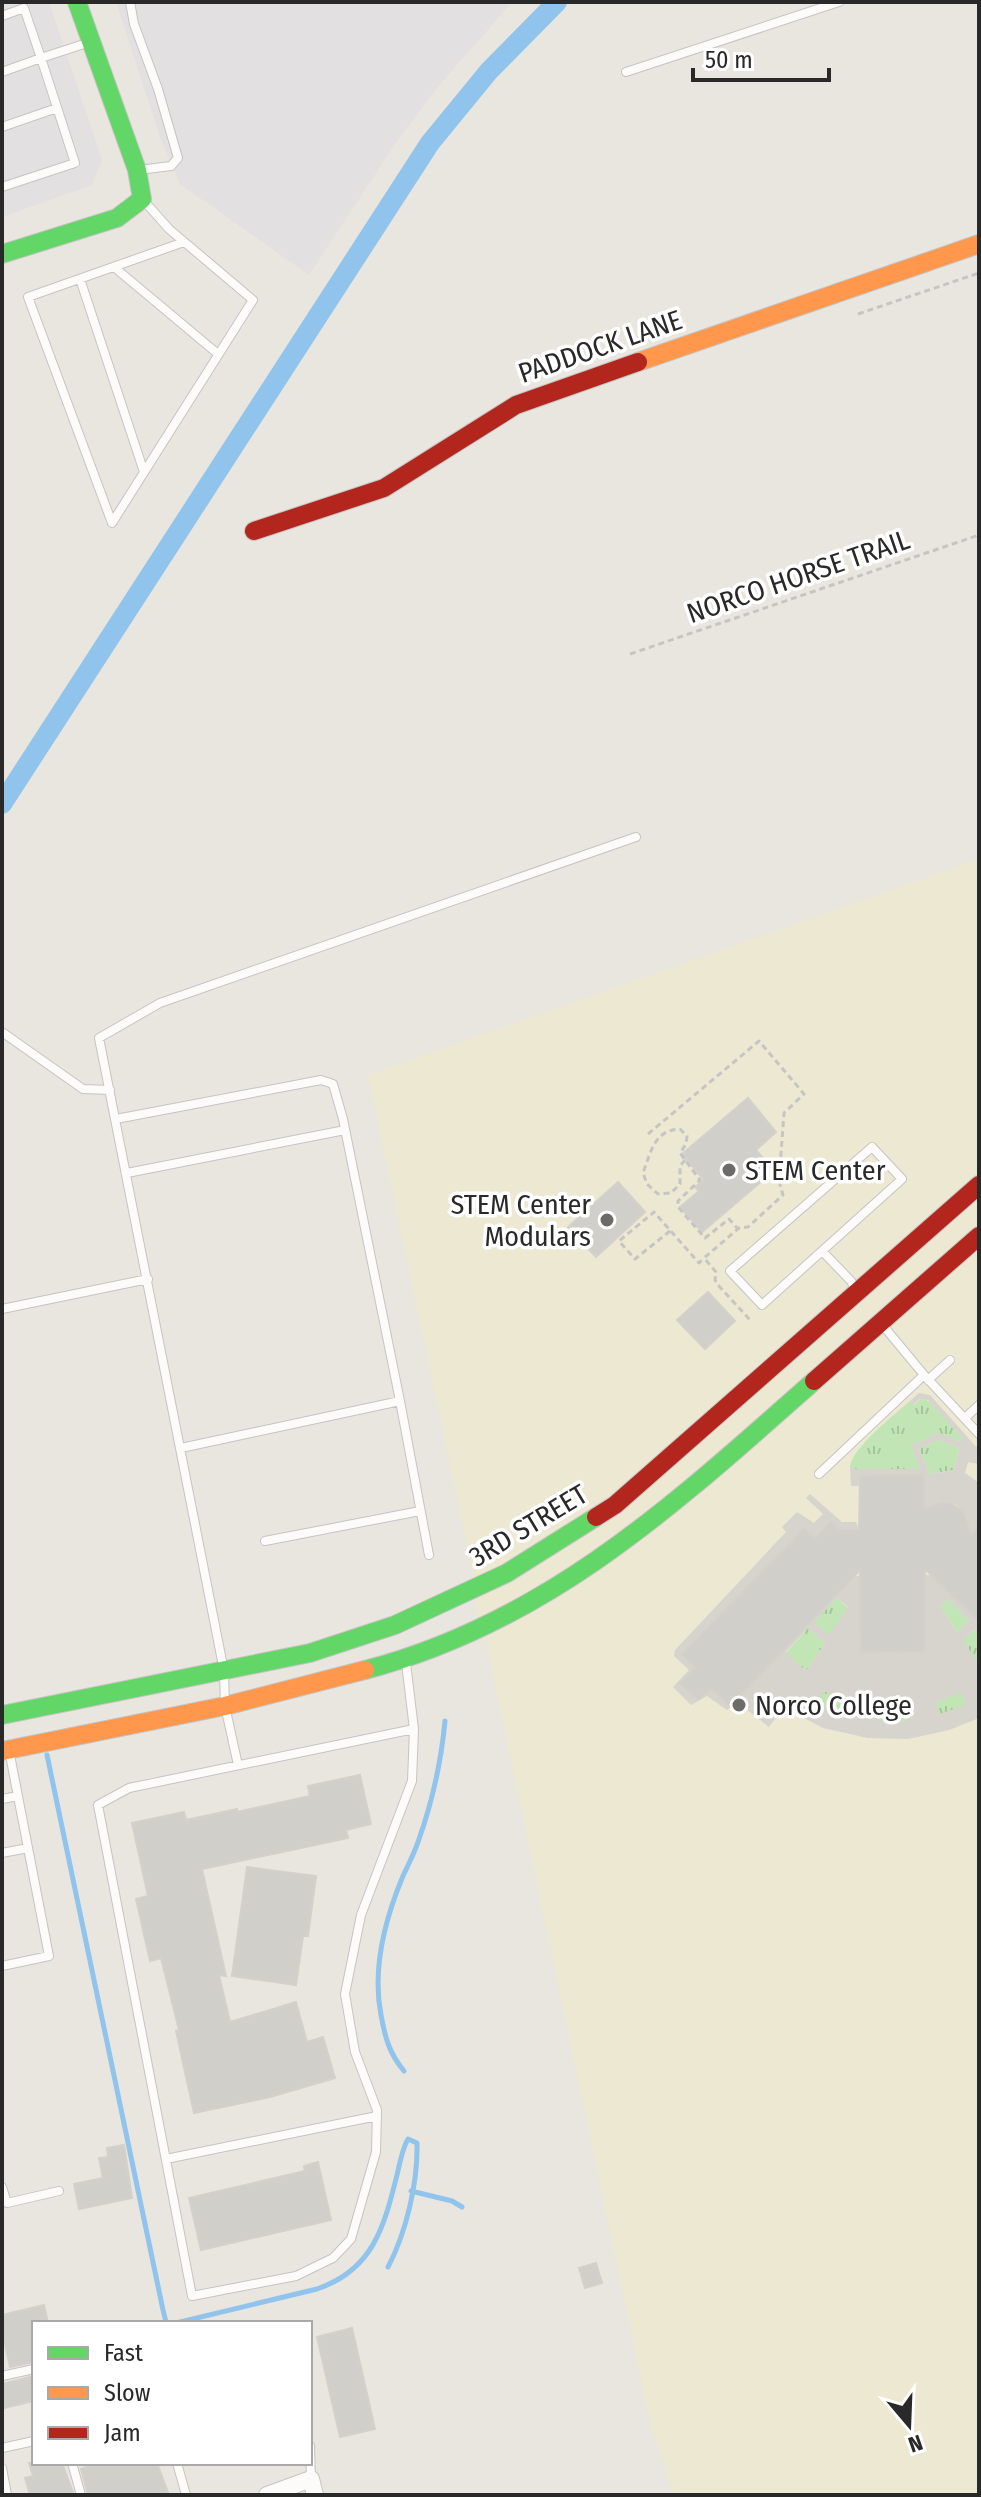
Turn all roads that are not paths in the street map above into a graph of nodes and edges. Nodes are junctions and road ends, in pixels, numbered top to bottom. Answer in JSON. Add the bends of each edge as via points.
{"nodes":[{"id":1,"x":77,"y":2,"type":"edge"},
{"id":2,"x":130,"y":2,"type":"edge"},
{"id":3,"x":839,"y":2,"type":"edge"},
{"id":4,"x":2,"y":16,"type":"edge"},
{"id":5,"x":92,"y":42,"type":"junction"},
{"id":6,"x":41,"y":58,"type":"junction"},
{"id":7,"x":2,"y":72,"type":"edge"},
{"id":8,"x":626,"y":72,"type":"dead end"},
{"id":9,"x":57,"y":108,"type":"junction"},
{"id":10,"x":2,"y":127,"type":"edge"},
{"id":11,"x":137,"y":170,"type":"junction"},
{"id":12,"x":2,"y":187,"type":"edge"},
{"id":13,"x":142,"y":199,"type":"junction"},
{"id":14,"x":184,"y":242,"type":"junction"},
{"id":15,"x":979,"y":244,"type":"edge"},
{"id":16,"x":2,"y":254,"type":"edge"},
{"id":17,"x":114,"y":267,"type":"junction"},
{"id":18,"x":80,"y":279,"type":"junction"},
{"id":19,"x":218,"y":354,"type":"junction"},
{"id":20,"x":144,"y":472,"type":"junction"},
{"id":21,"x":254,"y":531,"type":"dead end"},
{"id":22,"x":636,"y":837,"type":"dead end"},
{"id":23,"x":2,"y":1032,"type":"edge"},
{"id":24,"x":110,"y":1090,"type":"junction"},
{"id":25,"x":116,"y":1119,"type":"junction"},
{"id":26,"x":345,"y":1130,"type":"junction"},
{"id":27,"x":127,"y":1173,"type":"junction"},
{"id":28,"x":979,"y":1185,"type":"edge"},
{"id":29,"x":979,"y":1236,"type":"edge"},
{"id":30,"x":822,"y":1251,"type":"junction"},
{"id":31,"x":148,"y":1279,"type":"junction"},
{"id":32,"x":857,"y":1293,"type":"junction"},
{"id":33,"x":2,"y":1309,"type":"edge"},
{"id":34,"x":881,"y":1323,"type":"junction"},
{"id":35,"x":950,"y":1360,"type":"dead end"},
{"id":36,"x":926,"y":1378,"type":"junction"},
{"id":37,"x":400,"y":1401,"type":"junction"},
{"id":38,"x":979,"y":1405,"type":"edge"},
{"id":39,"x":965,"y":1418,"type":"junction"},
{"id":40,"x":979,"y":1434,"type":"edge"},
{"id":41,"x":181,"y":1448,"type":"junction"},
{"id":42,"x":819,"y":1474,"type":"dead end"},
{"id":43,"x":420,"y":1511,"type":"junction"},
{"id":44,"x":265,"y":1541,"type":"dead end"},
{"id":45,"x":429,"y":1555,"type":"dead end"},
{"id":46,"x":405,"y":1659,"type":"junction"},
{"id":47,"x":224,"y":1671,"type":"junction"},
{"id":48,"x":225,"y":1706,"type":"junction"},
{"id":49,"x":2,"y":1715,"type":"edge"},
{"id":50,"x":414,"y":1729,"type":"junction"},
{"id":51,"x":6,"y":1750,"type":"edge"},
{"id":52,"x":238,"y":1765,"type":"junction"},
{"id":53,"x":18,"y":1796,"type":"junction"},
{"id":54,"x":2,"y":1799,"type":"edge"},
{"id":55,"x":28,"y":1848,"type":"junction"},
{"id":56,"x":2,"y":1853,"type":"edge"},
{"id":57,"x":2,"y":1966,"type":"edge"},
{"id":58,"x":377,"y":2116,"type":"junction"},
{"id":59,"x":166,"y":2159,"type":"junction"},
{"id":60,"x":2,"y":2185,"type":"edge"},
{"id":61,"x":59,"y":2191,"type":"dead end"},
{"id":62,"x":32,"y":2369,"type":"edge"},
{"id":63,"x":2,"y":2376,"type":"edge"},
{"id":64,"x":32,"y":2441,"type":"edge"},
{"id":65,"x":2,"y":2448,"type":"edge"},
{"id":66,"x":74,"y":2465,"type":"edge"},
{"id":67,"x":178,"y":2465,"type":"edge"},
{"id":68,"x":311,"y":2465,"type":"edge"},
{"id":69,"x":2,"y":2468,"type":"edge"},
{"id":70,"x":313,"y":2487,"type":"edge"},
{"id":71,"x":7,"y":2495,"type":"edge"},
{"id":72,"x":81,"y":2495,"type":"edge"},
{"id":73,"x":186,"y":2495,"type":"edge"},
{"id":74,"x":267,"y":2495,"type":"edge"}],
"edges":[{"from":1,"to":5,"type":"street"},
{"from":2,"to":11,"type":"lane","via":[[178,158],[171,166]]},
{"from":3,"to":8,"type":"lane"},
{"from":4,"to":6,"type":"lane","via":[[24,8]]},
{"from":5,"to":6,"type":"lane"},
{"from":5,"to":11,"type":"street"},
{"from":6,"to":7,"type":"lane"},
{"from":6,"to":9,"type":"lane"},
{"from":9,"to":10,"type":"lane"},
{"from":9,"to":12,"type":"lane","via":[[75,163]]},
{"from":11,"to":13,"type":"street"},
{"from":13,"to":14,"type":"lane"},
{"from":13,"to":16,"type":"street","via":[[117,218]]},
{"from":14,"to":17,"type":"lane"},
{"from":14,"to":19,"type":"lane","via":[[253,300]]},
{"from":15,"to":21,"type":"street","name":"PADDOCK LANE","via":[[516,405],[384,488]]},
{"from":17,"to":18,"type":"lane"},
{"from":17,"to":19,"type":"lane"},
{"from":18,"to":20,"type":"lane"},
{"from":18,"to":20,"type":"lane","via":[[28,297],[112,523]]},
{"from":19,"to":20,"type":"lane"},
{"from":22,"to":24,"type":"lane","via":[[160,1003],[99,1038]]},
{"from":23,"to":24,"type":"lane","via":[[83,1089]]},
{"from":24,"to":25,"type":"lane"},
{"from":25,"to":26,"type":"lane","via":[[321,1080],[333,1084]]},
{"from":25,"to":27,"type":"lane"},
{"from":26,"to":27,"type":"lane"},
{"from":26,"to":37,"type":"lane"},
{"from":27,"to":31,"type":"lane"},
{"from":28,"to":32,"type":"street","name":"3RD STREET"},
{"from":29,"to":34,"type":"street"},
{"from":30,"to":30,"type":"lane","via":[[902,1179],[872,1147],[730,1271],[762,1305]]},
{"from":30,"to":32,"type":"lane"},
{"from":31,"to":33,"type":"lane"},
{"from":31,"to":41,"type":"lane"},
{"from":32,"to":47,"type":"street","name":"3RD STREET","via":[[615,1505],[507,1573],[395,1625],[310,1653]]},
{"from":34,"to":36,"type":"lane"},
{"from":34,"to":46,"type":"street","via":[[617,1548],[526,1605]]},
{"from":35,"to":36,"type":"lane"},
{"from":36,"to":39,"type":"lane"},
{"from":36,"to":42,"type":"lane"},
{"from":37,"to":41,"type":"lane"},
{"from":37,"to":43,"type":"lane"},
{"from":38,"to":39,"type":"lane"},
{"from":39,"to":40,"type":"lane"},
{"from":41,"to":47,"type":"lane"},
{"from":43,"to":44,"type":"lane"},
{"from":43,"to":45,"type":"lane"},
{"from":46,"to":48,"type":"street"},
{"from":46,"to":50,"type":"lane"},
{"from":47,"to":48,"type":"lane"},
{"from":47,"to":49,"type":"street","name":"3RD STREET"},
{"from":48,"to":51,"type":"street"},
{"from":48,"to":52,"type":"lane"},
{"from":50,"to":52,"type":"lane"},
{"from":50,"to":58,"type":"lane","via":[[412,1781],[361,1915],[345,1994],[355,2052]]},
{"from":51,"to":53,"type":"lane"},
{"from":52,"to":59,"type":"lane","via":[[129,1788],[98,1805]]},
{"from":53,"to":54,"type":"lane"},
{"from":53,"to":55,"type":"lane"},
{"from":55,"to":56,"type":"lane"},
{"from":55,"to":57,"type":"lane","via":[[49,1956]]},
{"from":58,"to":59,"type":"lane"},
{"from":58,"to":59,"type":"lane","via":[[376,2152],[351,2239],[333,2258],[296,2276],[192,2296]]},
{"from":60,"to":61,"type":"lane","via":[[7,2203]]},
{"from":62,"to":63,"type":"lane"},
{"from":64,"to":65,"type":"lane"},
{"from":66,"to":72,"type":"lane"},
{"from":67,"to":73,"type":"lane"},
{"from":68,"to":70,"type":"lane"},
{"from":69,"to":71,"type":"lane"},
{"from":70,"to":74,"type":"street"}]}
